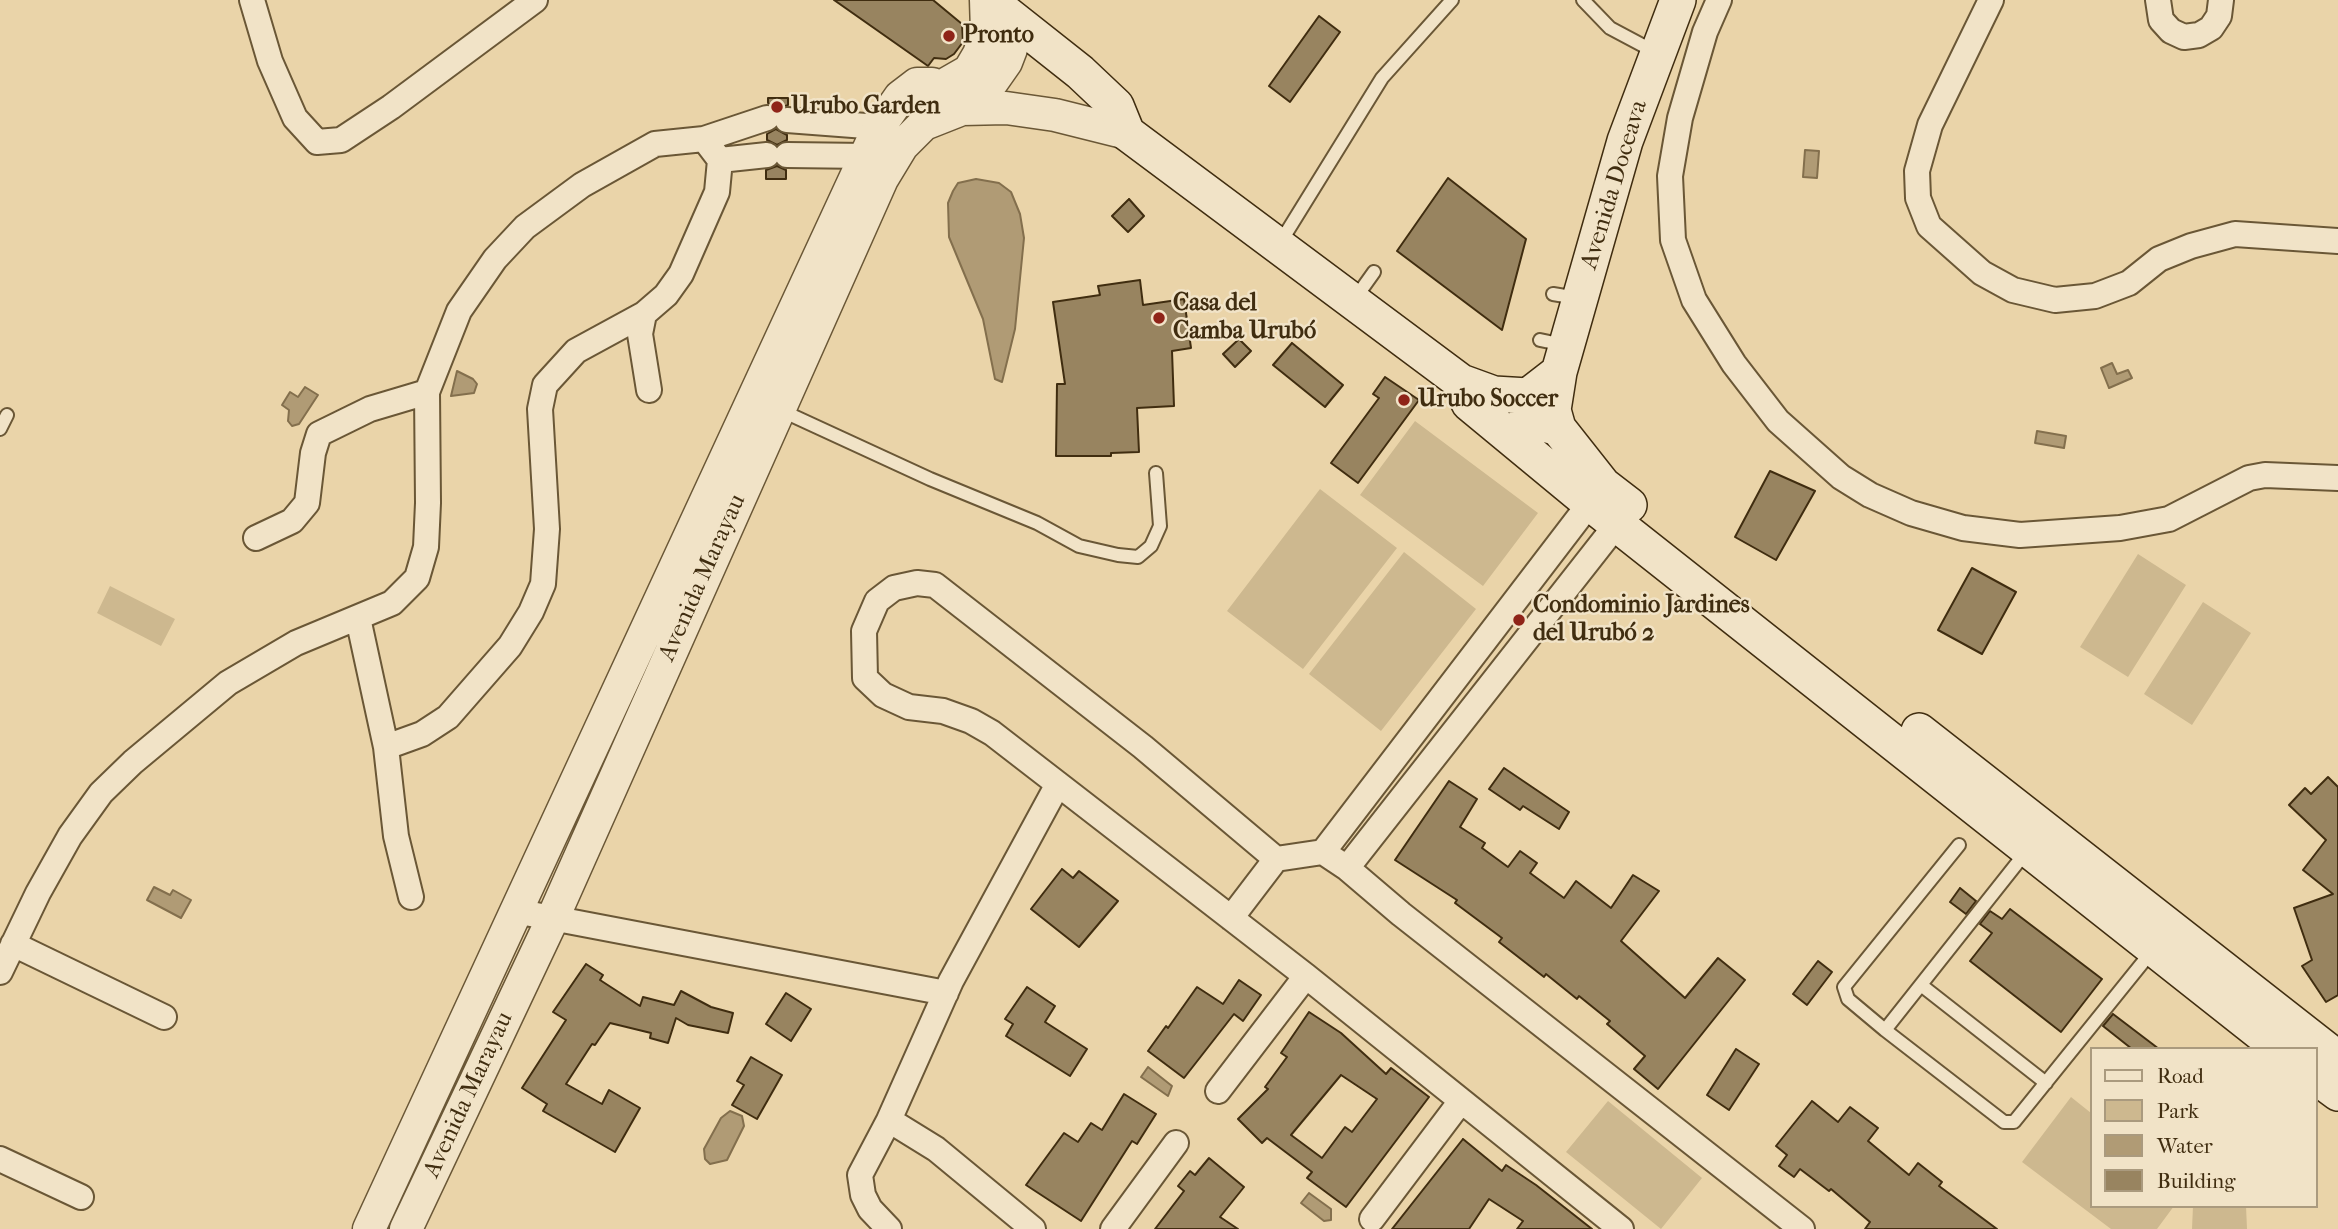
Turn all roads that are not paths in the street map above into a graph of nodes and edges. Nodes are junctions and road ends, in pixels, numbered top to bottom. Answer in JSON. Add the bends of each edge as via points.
{"nodes":[{"id":1,"x":252,"y":0,"type":"edge"},
{"id":2,"x":535,"y":0,"type":"edge"},
{"id":3,"x":1452,"y":0,"type":"edge"},
{"id":4,"x":1583,"y":0,"type":"edge"},
{"id":5,"x":1678,"y":0,"type":"edge"},
{"id":6,"x":1719,"y":0,"type":"edge"},
{"id":7,"x":1991,"y":0,"type":"edge"},
{"id":8,"x":2158,"y":0,"type":"edge"},
{"id":9,"x":2221,"y":0,"type":"edge"},
{"id":10,"x":996,"y":6,"type":"edge"},
{"id":11,"x":1658,"y":53,"type":"junction"},
{"id":12,"x":879,"y":127,"type":"junction"},
{"id":13,"x":1127,"y":133,"type":"junction"},
{"id":14,"x":704,"y":139,"type":"junction"},
{"id":15,"x":867,"y":156,"type":"junction"},
{"id":16,"x":720,"y":160,"type":"junction"},
{"id":17,"x":2338,"y":240,"type":"edge"},
{"id":18,"x":1278,"y":246,"type":"junction"},
{"id":19,"x":1374,"y":272,"type":"dead end"},
{"id":20,"x":1353,"y":301,"type":"junction"},
{"id":21,"x":644,"y":314,"type":"junction"},
{"id":22,"x":1556,"y":353,"type":"junction"},
{"id":23,"x":1461,"y":382,"type":"junction"},
{"id":24,"x":649,"y":390,"type":"dead end"},
{"id":25,"x":427,"y":392,"type":"junction"},
{"id":26,"x":778,"y":409,"type":"junction"},
{"id":27,"x":7,"y":415,"type":"dead end"},
{"id":28,"x":1558,"y":428,"type":"junction"},
{"id":29,"x":0,"y":429,"type":"edge"},
{"id":30,"x":1509,"y":436,"type":"junction"},
{"id":31,"x":1156,"y":473,"type":"dead end"},
{"id":32,"x":2338,"y":478,"type":"edge"},
{"id":33,"x":1604,"y":513,"type":"junction"},
{"id":34,"x":256,"y":538,"type":"dead end"},
{"id":35,"x":358,"y":618,"type":"junction"},
{"id":36,"x":386,"y":747,"type":"junction"},
{"id":37,"x":1058,"y":784,"type":"junction"},
{"id":38,"x":1959,"y":845,"type":"dead end"},
{"id":39,"x":2028,"y":849,"type":"junction"},
{"id":40,"x":1322,"y":852,"type":"junction"},
{"id":41,"x":1276,"y":859,"type":"junction"},
{"id":42,"x":1347,"y":868,"type":"junction"},
{"id":43,"x":411,"y":897,"type":"dead end"},
{"id":44,"x":515,"y":911,"type":"junction"},
{"id":45,"x":1231,"y":918,"type":"junction"},
{"id":46,"x":552,"y":920,"type":"junction"},
{"id":47,"x":13,"y":944,"type":"junction"},
{"id":48,"x":2152,"y":950,"type":"junction"},
{"id":49,"x":0,"y":972,"type":"edge"},
{"id":50,"x":1306,"y":976,"type":"junction"},
{"id":51,"x":1921,"y":985,"type":"junction"},
{"id":52,"x":946,"y":993,"type":"junction"},
{"id":53,"x":164,"y":1017,"type":"dead end"},
{"id":54,"x":1885,"y":1030,"type":"junction"},
{"id":55,"x":2277,"y":1047,"type":"edge"},
{"id":56,"x":2338,"y":1059,"type":"edge"},
{"id":57,"x":2317,"y":1077,"type":"edge"},
{"id":58,"x":2046,"y":1083,"type":"junction"},
{"id":59,"x":1218,"y":1091,"type":"dead end"},
{"id":60,"x":2338,"y":1093,"type":"edge"},
{"id":61,"x":1461,"y":1101,"type":"junction"},
{"id":62,"x":889,"y":1120,"type":"junction"},
{"id":63,"x":1176,"y":1143,"type":"dead end"},
{"id":64,"x":0,"y":1159,"type":"edge"},
{"id":65,"x":81,"y":1197,"type":"dead end"},
{"id":66,"x":1372,"y":1219,"type":"dead end"},
{"id":67,"x":1616,"y":1228,"type":"edge"},
{"id":68,"x":369,"y":1229,"type":"edge"},
{"id":69,"x":406,"y":1229,"type":"edge"},
{"id":70,"x":889,"y":1229,"type":"edge"},
{"id":71,"x":1033,"y":1229,"type":"edge"},
{"id":72,"x":1113,"y":1229,"type":"edge"},
{"id":73,"x":1802,"y":1229,"type":"edge"}],
"edges":[{"from":1,"to":2,"type":"street","via":[[295,118],[317,142],[341,140]]},
{"from":3,"to":18,"type":"lane","via":[[1382,78]]},
{"from":4,"to":11,"type":"lane","via":[[1610,28]]},
{"from":5,"to":11,"type":"main road","name":"Avenida Doceava"},
{"from":6,"to":32,"type":"street","via":[[1680,118],[1670,176],[1673,240],[1694,300],[1734,364],[1778,421],[1841,477],[1911,513],[1963,528],[2020,535],[2120,528],[2169,519],[2249,478],[2265,475]]},
{"from":7,"to":17,"type":"street","via":[[1930,125],[1917,171],[1918,198],[1929,226],[1982,273],[2013,290],[2055,300],[2095,296],[2129,283],[2170,255],[2235,234]]},
{"from":8,"to":9,"type":"street","via":[[2161,20],[2184,37],[2211,29]]},
{"from":10,"to":12,"type":"street","name":"Avenida Marayau","via":[[1011,48],[992,82],[973,94],[917,85],[900,97]]},
{"from":10,"to":13,"type":"main road","via":[[1080,72],[1116,107]]},
{"from":11,"to":22,"type":"main road","name":"Avenida Doceava","via":[[1567,296]]},
{"from":12,"to":14,"type":"street","via":[[777,119]]},
{"from":12,"to":15,"type":"street","name":"Avenida Marayau"},
{"from":13,"to":18,"type":"main road"},
{"from":13,"to":26,"type":"street","name":"Avenida Marayau","via":[[1006,108],[961,109],[925,124],[902,146],[882,179]]},
{"from":14,"to":16,"type":"street"},
{"from":14,"to":25,"type":"street","via":[[655,144],[582,185],[525,227],[495,259],[459,311]]},
{"from":15,"to":16,"type":"street"},
{"from":15,"to":44,"type":"street","name":"Avenida Marayau"},
{"from":16,"to":21,"type":"street","via":[[717,192],[681,274]]},
{"from":18,"to":20,"type":"main road"},
{"from":19,"to":20,"type":"lane"},
{"from":20,"to":23,"type":"main road"},
{"from":21,"to":24,"type":"street","via":[[640,334]]},
{"from":21,"to":36,"type":"street","via":[[576,351],[545,385],[540,409],[547,530],[543,584],[531,612],[510,646],[448,717],[422,734]]},
{"from":22,"to":23,"type":"main road","via":[[1528,396],[1494,394]]},
{"from":22,"to":28,"type":"main road","name":"Avenida Doceava","via":[[1553,410]]},
{"from":23,"to":30,"type":"main road","via":[[1469,403]]},
{"from":25,"to":34,"type":"street","via":[[370,409],[319,434],[307,503],[292,522]]},
{"from":25,"to":35,"type":"street","via":[[426,547],[416,578],[392,603]]},
{"from":26,"to":31,"type":"lane","via":[[1037,523],[1079,546],[1118,555],[1138,557],[1152,545],[1160,526]]},
{"from":26,"to":46,"type":"street","name":"Avenida Marayau"},
{"from":27,"to":29,"type":"lane"},
{"from":28,"to":30,"type":"main road","via":[[1525,423]]},
{"from":28,"to":56,"type":"main road","via":[[1603,485]]},
{"from":30,"to":33,"type":"main road"},
{"from":33,"to":39,"type":"main road"},
{"from":33,"to":40,"type":"street"},
{"from":33,"to":42,"type":"street"},
{"from":35,"to":36,"type":"street"},
{"from":35,"to":47,"type":"street","via":[[296,642],[228,683],[133,762],[101,793],[71,836]]},
{"from":36,"to":43,"type":"street","via":[[396,836]]},
{"from":37,"to":41,"type":"street","via":[[971,721],[943,711],[909,707],[883,695],[865,678],[864,631],[877,601],[894,588],[917,583],[935,586],[1143,747]]},
{"from":37,"to":45,"type":"street"},
{"from":37,"to":52,"type":"street"},
{"from":38,"to":54,"type":"lane","via":[[1844,987],[1847,999]]},
{"from":39,"to":48,"type":"main road"},
{"from":39,"to":51,"type":"lane"},
{"from":40,"to":41,"type":"street"},
{"from":40,"to":42,"type":"street"},
{"from":41,"to":45,"type":"street"},
{"from":42,"to":73,"type":"street"},
{"from":44,"to":46,"type":"street"},
{"from":44,"to":68,"type":"street","name":"Avenida Marayau"},
{"from":45,"to":50,"type":"street"},
{"from":46,"to":52,"type":"street"},
{"from":46,"to":69,"type":"street","name":"Avenida Marayau"},
{"from":47,"to":49,"type":"street"},
{"from":47,"to":53,"type":"street"},
{"from":48,"to":55,"type":"main road"},
{"from":48,"to":58,"type":"lane"},
{"from":50,"to":59,"type":"street"},
{"from":50,"to":61,"type":"street"},
{"from":51,"to":54,"type":"lane"},
{"from":51,"to":58,"type":"lane"},
{"from":52,"to":62,"type":"street"},
{"from":54,"to":58,"type":"lane","via":[[2009,1124]]},
{"from":57,"to":60,"type":"main road"},
{"from":61,"to":66,"type":"street"},
{"from":61,"to":67,"type":"street"},
{"from":62,"to":70,"type":"street","via":[[860,1175],[870,1209]]},
{"from":62,"to":71,"type":"street","via":[[936,1149]]},
{"from":63,"to":72,"type":"street"},
{"from":64,"to":65,"type":"street"}]}
